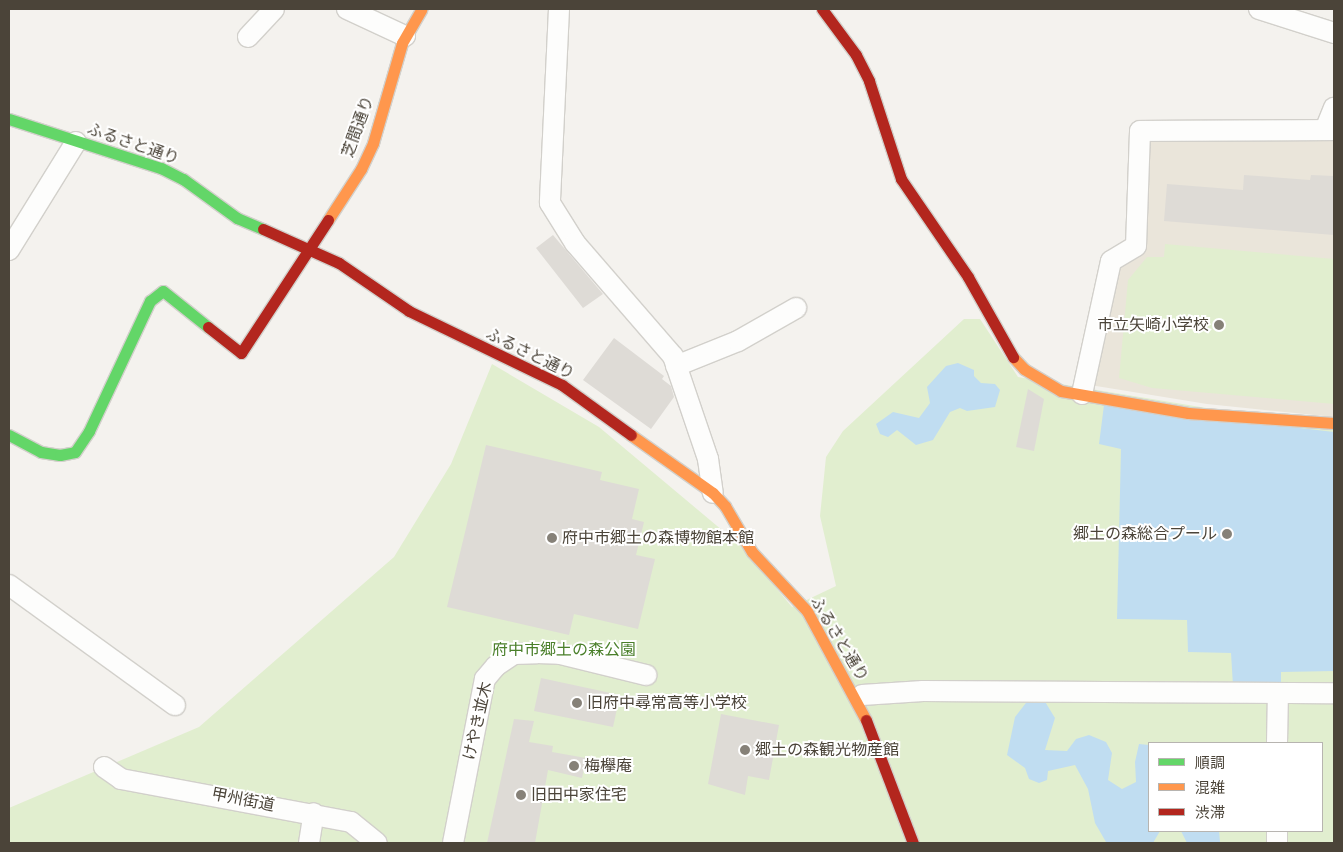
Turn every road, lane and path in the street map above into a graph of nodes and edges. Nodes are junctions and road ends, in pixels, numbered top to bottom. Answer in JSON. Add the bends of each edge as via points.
{"nodes":[{"id":1,"x":274,"y":9,"type":"edge"},
{"id":2,"x":347,"y":9,"type":"edge"},
{"id":3,"x":422,"y":9,"type":"edge"},
{"id":4,"x":559,"y":9,"type":"edge"},
{"id":5,"x":822,"y":9,"type":"edge"},
{"id":6,"x":1258,"y":9,"type":"edge"},
{"id":7,"x":1334,"y":33,"type":"edge"},
{"id":8,"x":405,"y":36,"type":"junction"},
{"id":9,"x":248,"y":37,"type":"dead end"},
{"id":10,"x":1334,"y":108,"type":"edge"},
{"id":11,"x":9,"y":120,"type":"edge"},
{"id":12,"x":1330,"y":130,"type":"edge"},
{"id":13,"x":76,"y":142,"type":"junction"},
{"id":14,"x":310,"y":248,"type":"junction"},
{"id":15,"x":9,"y":250,"type":"edge"},
{"id":16,"x":796,"y":308,"type":"dead end"},
{"id":17,"x":676,"y":366,"type":"junction"},
{"id":18,"x":1082,"y":394,"type":"junction"},
{"id":19,"x":1334,"y":423,"type":"edge"},
{"id":20,"x":9,"y":434,"type":"edge"},
{"id":21,"x":713,"y":493,"type":"junction"},
{"id":22,"x":9,"y":585,"type":"edge"},
{"id":23,"x":646,"y":675,"type":"dead end"},
{"id":24,"x":1278,"y":693,"type":"junction"},
{"id":25,"x":1334,"y":693,"type":"edge"},
{"id":26,"x":862,"y":694,"type":"dead end"},
{"id":27,"x":175,"y":704,"type":"dead end"},
{"id":28,"x":1278,"y":742,"type":"edge"},
{"id":29,"x":104,"y":767,"type":"dead end"},
{"id":30,"x":314,"y":813,"type":"junction"},
{"id":31,"x":309,"y":843,"type":"edge"},
{"id":32,"x":377,"y":843,"type":"edge"},
{"id":33,"x":453,"y":843,"type":"edge"},
{"id":34,"x":913,"y":843,"type":"edge"}],
"edges":[{"from":1,"to":9,"type":"street"},
{"from":2,"to":8,"type":"street"},
{"from":3,"to":8,"type":"street","name":"芝間通り"},
{"from":4,"to":17,"type":"street","via":[[550,203],[575,243],[672,356]]},
{"from":5,"to":18,"type":"street","via":[[856,55],[869,81],[901,179],[968,277],[1010,354],[1040,381],[1061,391]]},
{"from":6,"to":7,"type":"street"},
{"from":8,"to":14,"type":"street","name":"芝間通り","via":[[373,143],[342,201]]},
{"from":10,"to":12,"type":"street"},
{"from":11,"to":13,"type":"street","name":"ふるさと通り"},
{"from":12,"to":18,"type":"street","via":[[1140,131],[1136,246],[1111,261]]},
{"from":13,"to":14,"type":"street","name":"ふるさと通り","via":[[161,168],[183,179],[237,218]]},
{"from":13,"to":15,"type":"street"},
{"from":14,"to":20,"type":"street","name":"芝間通り","via":[[241,353],[163,291],[150,301],[89,431],[75,452],[60,455],[41,452]]},
{"from":14,"to":21,"type":"street","name":"ふるさと通り","via":[[339,263],[409,311],[562,385]]},
{"from":16,"to":17,"type":"street","via":[[738,341]]},
{"from":17,"to":21,"type":"street","via":[[708,458]]},
{"from":18,"to":19,"type":"street","via":[[1188,413]]},
{"from":21,"to":34,"type":"street","name":"ふるさと通り","via":[[725,506],[752,552],[811,620],[862,711]]},
{"from":22,"to":27,"type":"street"},
{"from":23,"to":33,"type":"street","name":"けやき並木","via":[[560,654],[514,654],[496,666],[485,679]]},
{"from":24,"to":25,"type":"street"},
{"from":24,"to":26,"type":"street","via":[[923,690]]},
{"from":24,"to":28,"type":"street"},
{"from":29,"to":30,"type":"street","name":"甲州街道","via":[[121,779]]},
{"from":30,"to":31,"type":"street"},
{"from":30,"to":32,"type":"street","name":"甲州街道","via":[[351,822]]}]}
